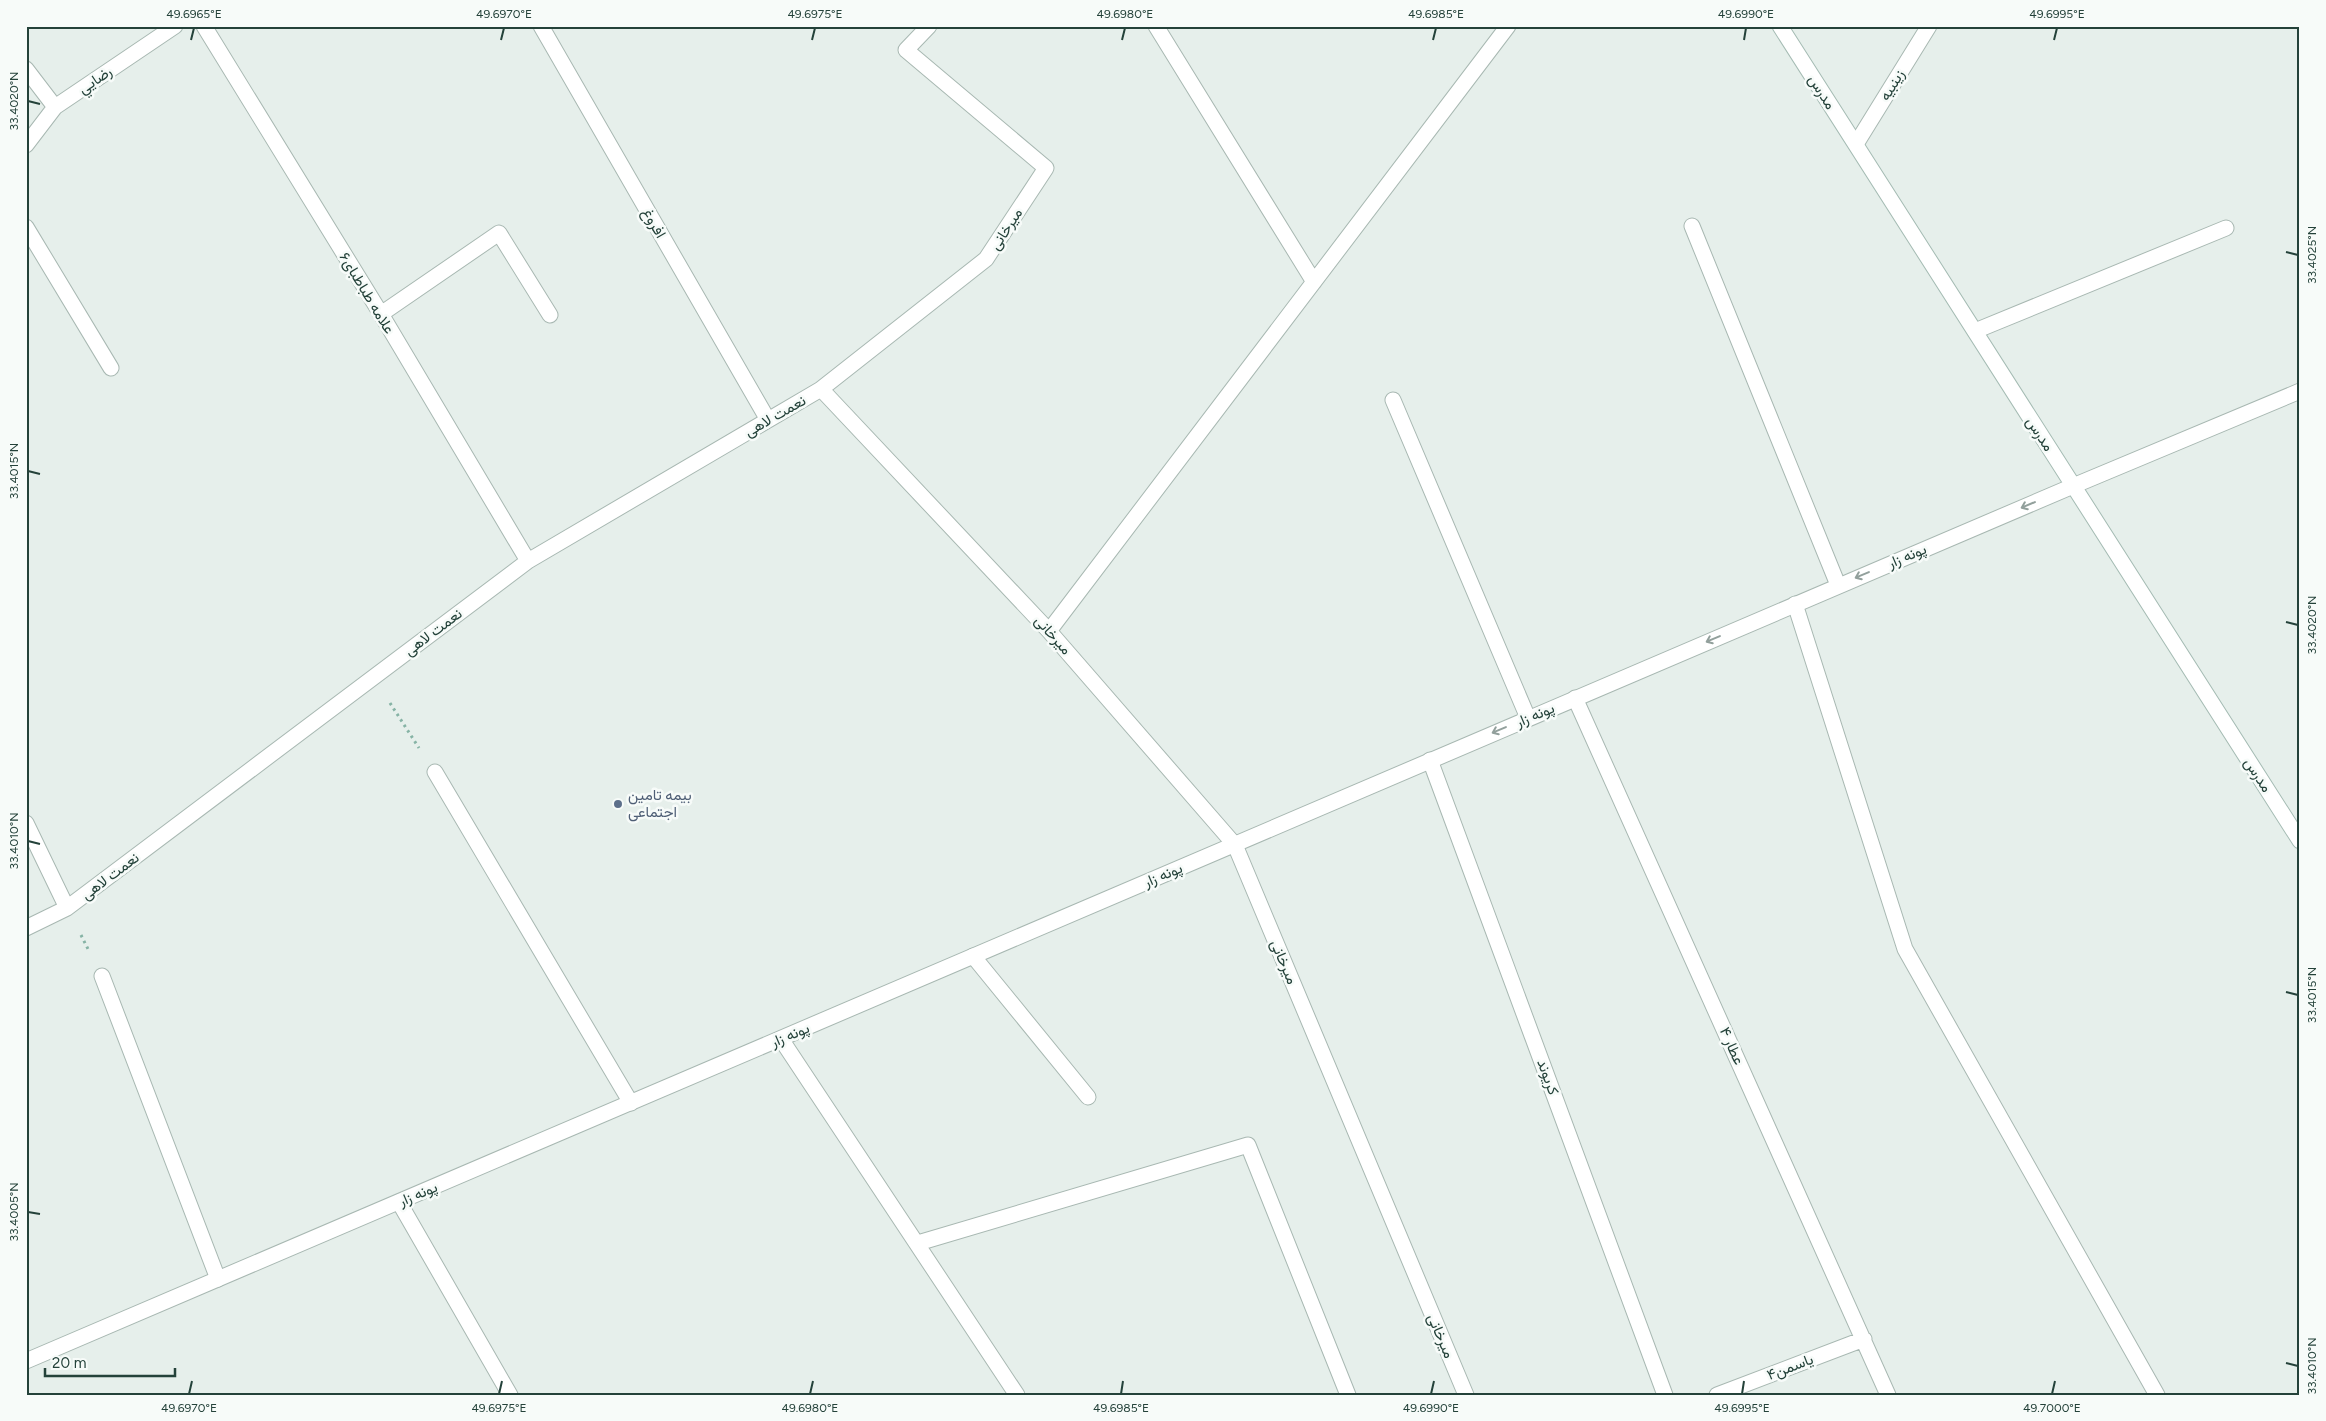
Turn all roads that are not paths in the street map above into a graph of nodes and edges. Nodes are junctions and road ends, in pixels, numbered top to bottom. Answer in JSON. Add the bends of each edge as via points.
{"nodes":[{"id":1,"x":175,"y":26,"type":"edge"},
{"id":2,"x":204,"y":26,"type":"edge"},
{"id":3,"x":541,"y":26,"type":"edge"},
{"id":4,"x":930,"y":26,"type":"edge"},
{"id":5,"x":1156,"y":26,"type":"edge"},
{"id":6,"x":1508,"y":26,"type":"edge"},
{"id":7,"x":1780,"y":26,"type":"edge"},
{"id":8,"x":1929,"y":26,"type":"edge"},
{"id":9,"x":26,"y":69,"type":"edge"},
{"id":10,"x":55,"y":107,"type":"junction"},
{"id":11,"x":1856,"y":144,"type":"junction"},
{"id":12,"x":26,"y":145,"type":"edge"},
{"id":13,"x":1692,"y":226,"type":"dead end"},
{"id":14,"x":26,"y":227,"type":"edge"},
{"id":15,"x":2226,"y":228,"type":"dead end"},
{"id":16,"x":1314,"y":282,"type":"junction"},
{"id":17,"x":381,"y":314,"type":"junction"},
{"id":18,"x":550,"y":315,"type":"dead end"},
{"id":19,"x":1974,"y":331,"type":"junction"},
{"id":20,"x":111,"y":368,"type":"dead end"},
{"id":21,"x":821,"y":389,"type":"junction"},
{"id":22,"x":2300,"y":391,"type":"edge"},
{"id":23,"x":1393,"y":400,"type":"dead end"},
{"id":24,"x":768,"y":420,"type":"junction"},
{"id":25,"x":2073,"y":486,"type":"junction"},
{"id":26,"x":528,"y":560,"type":"junction"},
{"id":27,"x":1838,"y":585,"type":"junction"},
{"id":28,"x":1795,"y":604,"type":"junction"},
{"id":29,"x":1049,"y":631,"type":"junction"},
{"id":30,"x":1576,"y":698,"type":"junction"},
{"id":31,"x":1528,"y":718,"type":"junction"},
{"id":32,"x":1430,"y":760,"type":"junction"},
{"id":33,"x":435,"y":772,"type":"road end"},
{"id":34,"x":26,"y":823,"type":"edge"},
{"id":35,"x":2300,"y":841,"type":"edge"},
{"id":36,"x":1235,"y":844,"type":"junction"},
{"id":37,"x":68,"y":908,"type":"junction"},
{"id":38,"x":26,"y":928,"type":"edge"},
{"id":39,"x":973,"y":956,"type":"junction"},
{"id":40,"x":102,"y":976,"type":"road end"},
{"id":41,"x":781,"y":1039,"type":"junction"},
{"id":42,"x":1088,"y":1097,"type":"dead end"},
{"id":43,"x":631,"y":1103,"type":"junction"},
{"id":44,"x":400,"y":1202,"type":"junction"},
{"id":45,"x":918,"y":1243,"type":"junction"},
{"id":46,"x":218,"y":1279,"type":"junction"},
{"id":47,"x":1864,"y":1339,"type":"junction"},
{"id":48,"x":26,"y":1361,"type":"edge"},
{"id":49,"x":510,"y":1395,"type":"edge"},
{"id":50,"x":1017,"y":1395,"type":"edge"},
{"id":51,"x":1348,"y":1395,"type":"edge"},
{"id":52,"x":1466,"y":1395,"type":"edge"},
{"id":53,"x":1665,"y":1395,"type":"edge"},
{"id":54,"x":1717,"y":1395,"type":"edge"},
{"id":55,"x":1888,"y":1395,"type":"edge"},
{"id":56,"x":2157,"y":1395,"type":"edge"}],
"edges":[{"from":1,"to":10,"type":"street","name":"رضایي"},
{"from":2,"to":17,"type":"street","name":"علامه طباطبای۶"},
{"from":3,"to":24,"type":"street","name":"افروغ"},
{"from":4,"to":21,"type":"street","name":"میرخانی","via":[[906,50],[1046,168],[986,259]]},
{"from":5,"to":16,"type":"street"},
{"from":6,"to":16,"type":"street"},
{"from":7,"to":11,"type":"street","name":"مدرس"},
{"from":8,"to":11,"type":"street","name":"زینبیه"},
{"from":9,"to":10,"type":"street"},
{"from":10,"to":12,"type":"street","name":"رضایي"},
{"from":11,"to":19,"type":"street","name":"مدرس"},
{"from":13,"to":27,"type":"street"},
{"from":14,"to":20,"type":"street"},
{"from":15,"to":19,"type":"street"},
{"from":16,"to":29,"type":"street"},
{"from":17,"to":18,"type":"street","via":[[499,232]]},
{"from":17,"to":26,"type":"street","name":"علامه طباطبای۶"},
{"from":19,"to":25,"type":"street","name":"مدرس"},
{"from":21,"to":24,"type":"street","name":"نعمت لاهی"},
{"from":21,"to":29,"type":"street","name":"میرخانی"},
{"from":22,"to":25,"type":"street","name":"پونه زار"},
{"from":23,"to":31,"type":"street"},
{"from":24,"to":26,"type":"street","name":"نعمت لاهی"},
{"from":25,"to":27,"type":"street","name":"پونه زار","one_way":true},
{"from":25,"to":35,"type":"street","name":"مدرس"},
{"from":26,"to":37,"type":"street","name":"نعمت لاهی"},
{"from":27,"to":28,"type":"street","name":"پونه زار"},
{"from":28,"to":30,"type":"street","name":"پونه زار","one_way":true},
{"from":28,"to":56,"type":"street","via":[[1905,949]]},
{"from":29,"to":36,"type":"street","name":"میرخانی"},
{"from":30,"to":31,"type":"street","name":"پونه زار"},
{"from":30,"to":47,"type":"street","name":"عطار ۴"},
{"from":31,"to":32,"type":"street","name":"پونه زار","one_way":true},
{"from":32,"to":36,"type":"street","name":"پونه زار"},
{"from":32,"to":53,"type":"street","name":"کریوند"},
{"from":33,"to":43,"type":"street"},
{"from":34,"to":37,"type":"street"},
{"from":36,"to":39,"type":"street","name":"پونه زار"},
{"from":36,"to":52,"type":"street","name":"میرخانی"},
{"from":37,"to":38,"type":"street","name":"نعمت لاهی"},
{"from":39,"to":41,"type":"street","name":"پونه زار"},
{"from":39,"to":42,"type":"street"},
{"from":40,"to":46,"type":"street"},
{"from":41,"to":43,"type":"street","name":"پونه زار"},
{"from":41,"to":45,"type":"street"},
{"from":43,"to":44,"type":"street","name":"پونه زار"},
{"from":44,"to":46,"type":"street","name":"پونه زار"},
{"from":44,"to":49,"type":"street"},
{"from":45,"to":50,"type":"street"},
{"from":45,"to":51,"type":"street","via":[[1248,1145]]},
{"from":46,"to":48,"type":"street","name":"پونه زار"},
{"from":47,"to":54,"type":"street","name":"یاسمن۴"},
{"from":47,"to":55,"type":"street","name":"عطار ۴"}]}
